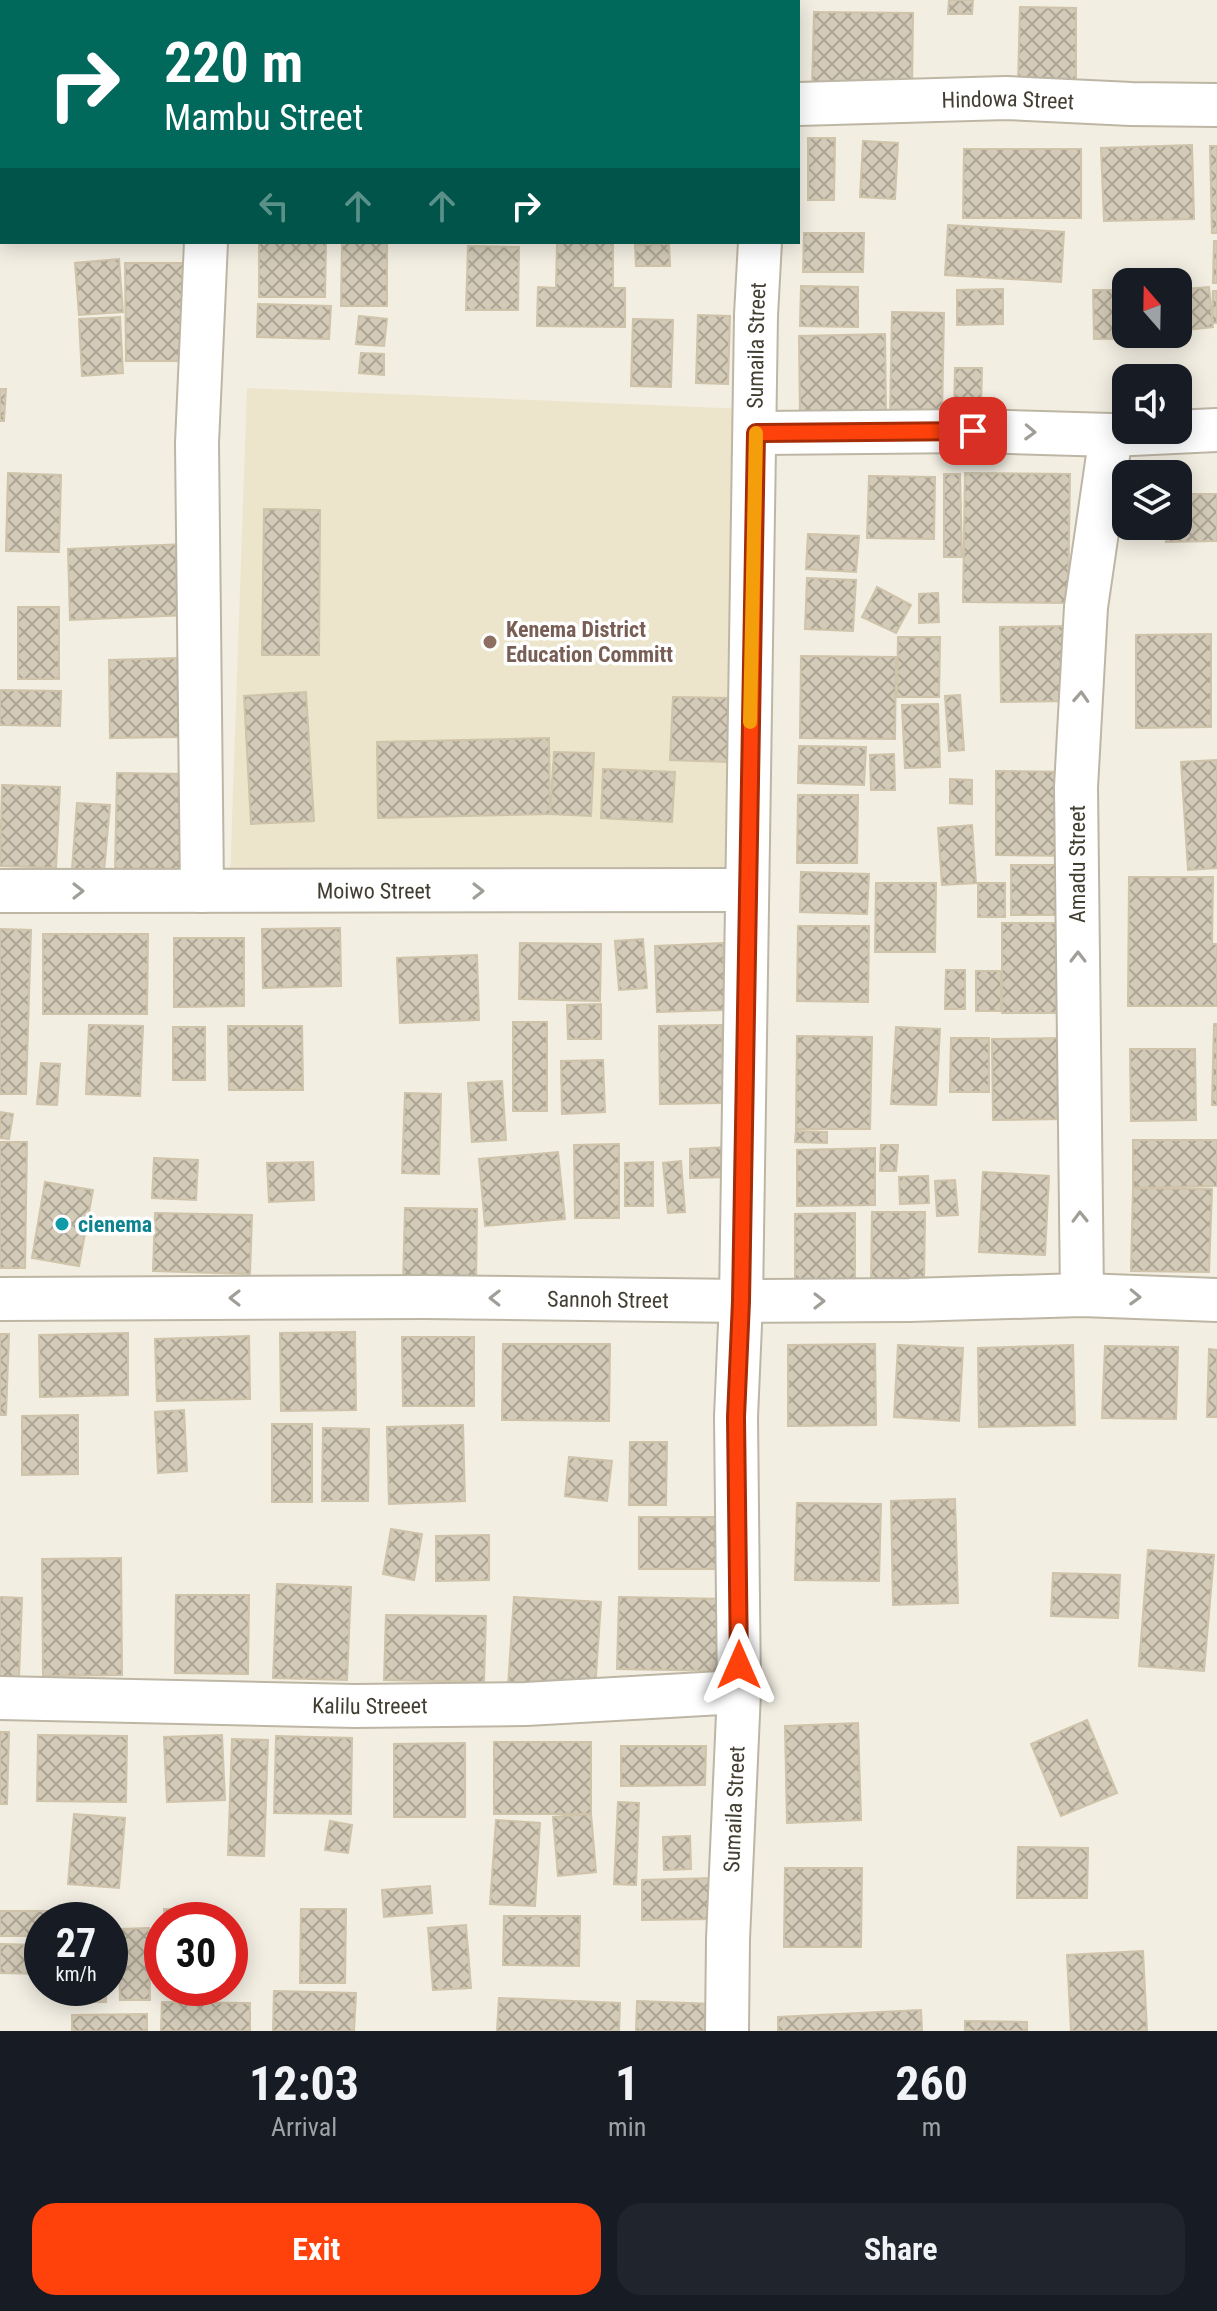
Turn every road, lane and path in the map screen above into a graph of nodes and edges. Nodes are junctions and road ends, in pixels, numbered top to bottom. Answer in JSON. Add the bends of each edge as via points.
{"nodes":[{"id":1,"x":800,"y":104,"type":"edge"},
{"id":2,"x":1217,"y":105,"type":"edge"},
{"id":3,"x":206,"y":244,"type":"edge"},
{"id":4,"x":760,"y":244,"type":"edge"},
{"id":5,"x":1217,"y":430,"type":"edge"},
{"id":6,"x":756,"y":433,"type":"junction"},
{"id":7,"x":1111,"y":435,"type":"junction"},
{"id":8,"x":747,"y":890,"type":"junction"},
{"id":9,"x":0,"y":891,"type":"edge"},
{"id":10,"x":202,"y":891,"type":"junction"},
{"id":11,"x":1082,"y":1295,"type":"junction"},
{"id":12,"x":0,"y":1299,"type":"edge"},
{"id":13,"x":1217,"y":1300,"type":"edge"},
{"id":14,"x":741,"y":1301,"type":"junction"},
{"id":15,"x":739,"y":1692,"type":"junction"},
{"id":16,"x":0,"y":1698,"type":"edge"},
{"id":17,"x":727,"y":2031,"type":"edge"}],
"edges":[{"from":1,"to":2,"type":"street","name":"Hindowa Street","via":[[1006,98]]},
{"from":3,"to":10,"type":"street","via":[[197,443]]},
{"from":4,"to":6,"type":"street","name":"Sumaila Street"},
{"from":5,"to":7,"type":"street"},
{"from":6,"to":7,"type":"street","one_way":true},
{"from":6,"to":8,"type":"street","name":"Sumaila Street"},
{"from":11,"to":7,"type":"street","name":"Amadu Street","one_way":true,"via":[[1076,787],[1086,607]]},
{"from":10,"to":8,"type":"street","name":"Moiwo Street","one_way":true},
{"from":8,"to":14,"type":"street","name":"Sumaila Street"},
{"from":9,"to":10,"type":"street","name":"Moiwo Street","one_way":true},
{"from":11,"to":13,"type":"street","name":"Sannoh Street","one_way":true},
{"from":14,"to":11,"type":"street","name":"Sannoh Street","one_way":true},
{"from":14,"to":12,"type":"street","name":"Sannoh Street","one_way":true},
{"from":14,"to":15,"type":"street","name":"Sumaila Street","via":[[736,1417]]},
{"from":15,"to":16,"type":"street","name":"Kalilu Streeet","via":[[526,1704],[355,1706]]},
{"from":15,"to":17,"type":"street","name":"Sumaila Street"}]}
